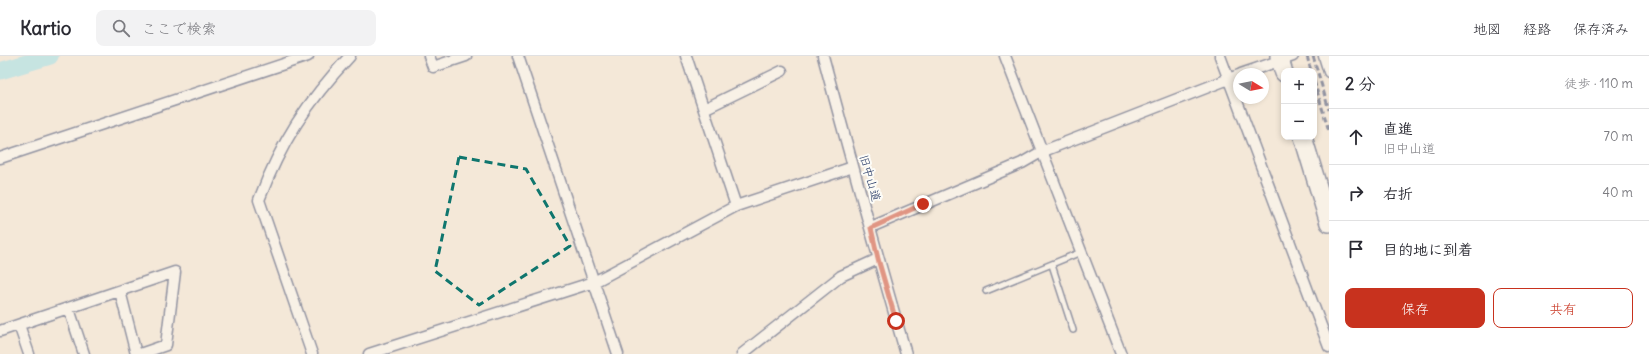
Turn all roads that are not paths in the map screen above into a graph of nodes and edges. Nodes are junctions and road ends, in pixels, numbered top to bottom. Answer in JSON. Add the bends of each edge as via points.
{"nodes":[{"id":1,"x":308,"y":56,"type":"edge"},
{"id":2,"x":350,"y":56,"type":"edge"},
{"id":3,"x":429,"y":56,"type":"edge"},
{"id":4,"x":466,"y":56,"type":"edge"},
{"id":5,"x":518,"y":56,"type":"edge"},
{"id":6,"x":686,"y":56,"type":"edge"},
{"id":7,"x":822,"y":56,"type":"edge"},
{"id":8,"x":1005,"y":56,"type":"edge"},
{"id":9,"x":1220,"y":56,"type":"edge"},
{"id":10,"x":1324,"y":56,"type":"edge"},
{"id":11,"x":1284,"y":61,"type":"edge"},
{"id":12,"x":1260,"y":68,"type":"edge"},
{"id":13,"x":782,"y":71,"type":"dead end"},
{"id":14,"x":1329,"y":72,"type":"edge"},
{"id":15,"x":1233,"y":76,"type":"edge"},
{"id":16,"x":1228,"y":78,"type":"junction"},
{"id":17,"x":704,"y":109,"type":"junction"},
{"id":18,"x":1304,"y":140,"type":"edge"},
{"id":19,"x":1041,"y":152,"type":"junction"},
{"id":20,"x":0,"y":158,"type":"edge"},
{"id":21,"x":853,"y":167,"type":"junction"},
{"id":22,"x":736,"y":206,"type":"junction"},
{"id":23,"x":1329,"y":223,"type":"edge"},
{"id":24,"x":871,"y":228,"type":"junction"},
{"id":25,"x":1081,"y":252,"type":"junction"},
{"id":26,"x":878,"y":259,"type":"junction"},
{"id":27,"x":1052,"y":265,"type":"junction"},
{"id":28,"x":594,"y":282,"type":"junction"},
{"id":29,"x":120,"y":291,"type":"junction"},
{"id":30,"x":986,"y":291,"type":"dead end"},
{"id":31,"x":69,"y":309,"type":"junction"},
{"id":32,"x":19,"y":325,"type":"junction"},
{"id":33,"x":1073,"y":330,"type":"dead end"},
{"id":34,"x":0,"y":331,"type":"edge"},
{"id":35,"x":1329,"y":347,"type":"edge"},
{"id":36,"x":29,"y":354,"type":"edge"},
{"id":37,"x":84,"y":354,"type":"edge"},
{"id":38,"x":136,"y":354,"type":"edge"},
{"id":39,"x":140,"y":354,"type":"edge"},
{"id":40,"x":312,"y":354,"type":"edge"},
{"id":41,"x":370,"y":354,"type":"edge"},
{"id":42,"x":618,"y":354,"type":"edge"},
{"id":43,"x":742,"y":354,"type":"edge"},
{"id":44,"x":906,"y":354,"type":"edge"},
{"id":45,"x":1121,"y":354,"type":"edge"}],
"edges":[{"from":1,"to":20,"type":"street"},
{"from":2,"to":40,"type":"street","via":[[322,86],[292,128],[272,165],[259,200]]},
{"from":3,"to":4,"type":"street","via":[[433,67]]},
{"from":5,"to":28,"type":"street"},
{"from":6,"to":17,"type":"street"},
{"from":7,"to":21,"type":"street","name":"旧中山道"},
{"from":8,"to":19,"type":"street"},
{"from":9,"to":16,"type":"street"},
{"from":10,"to":14,"type":"street"},
{"from":11,"to":12,"type":"street"},
{"from":13,"to":17,"type":"street"},
{"from":15,"to":16,"type":"street"},
{"from":16,"to":19,"type":"street"},
{"from":16,"to":35,"type":"street"},
{"from":17,"to":22,"type":"street"},
{"from":18,"to":23,"type":"highway"},
{"from":19,"to":24,"type":"street","via":[[1022,163]]},
{"from":19,"to":25,"type":"street"},
{"from":21,"to":22,"type":"street"},
{"from":21,"to":24,"type":"street","name":"旧中山道"},
{"from":22,"to":28,"type":"street"},
{"from":24,"to":26,"type":"street","name":"旧中山道"},
{"from":25,"to":27,"type":"lane"},
{"from":25,"to":45,"type":"street"},
{"from":26,"to":43,"type":"street","via":[[841,276]]},
{"from":26,"to":44,"type":"street","name":"旧中山道"},
{"from":27,"to":30,"type":"lane"},
{"from":27,"to":33,"type":"lane"},
{"from":28,"to":41,"type":"street"},
{"from":28,"to":42,"type":"street"},
{"from":29,"to":31,"type":"street"},
{"from":29,"to":38,"type":"street"},
{"from":29,"to":39,"type":"street","via":[[175,272],[166,345]]},
{"from":31,"to":32,"type":"street"},
{"from":31,"to":37,"type":"street"},
{"from":32,"to":34,"type":"street"},
{"from":32,"to":36,"type":"street"}]}
